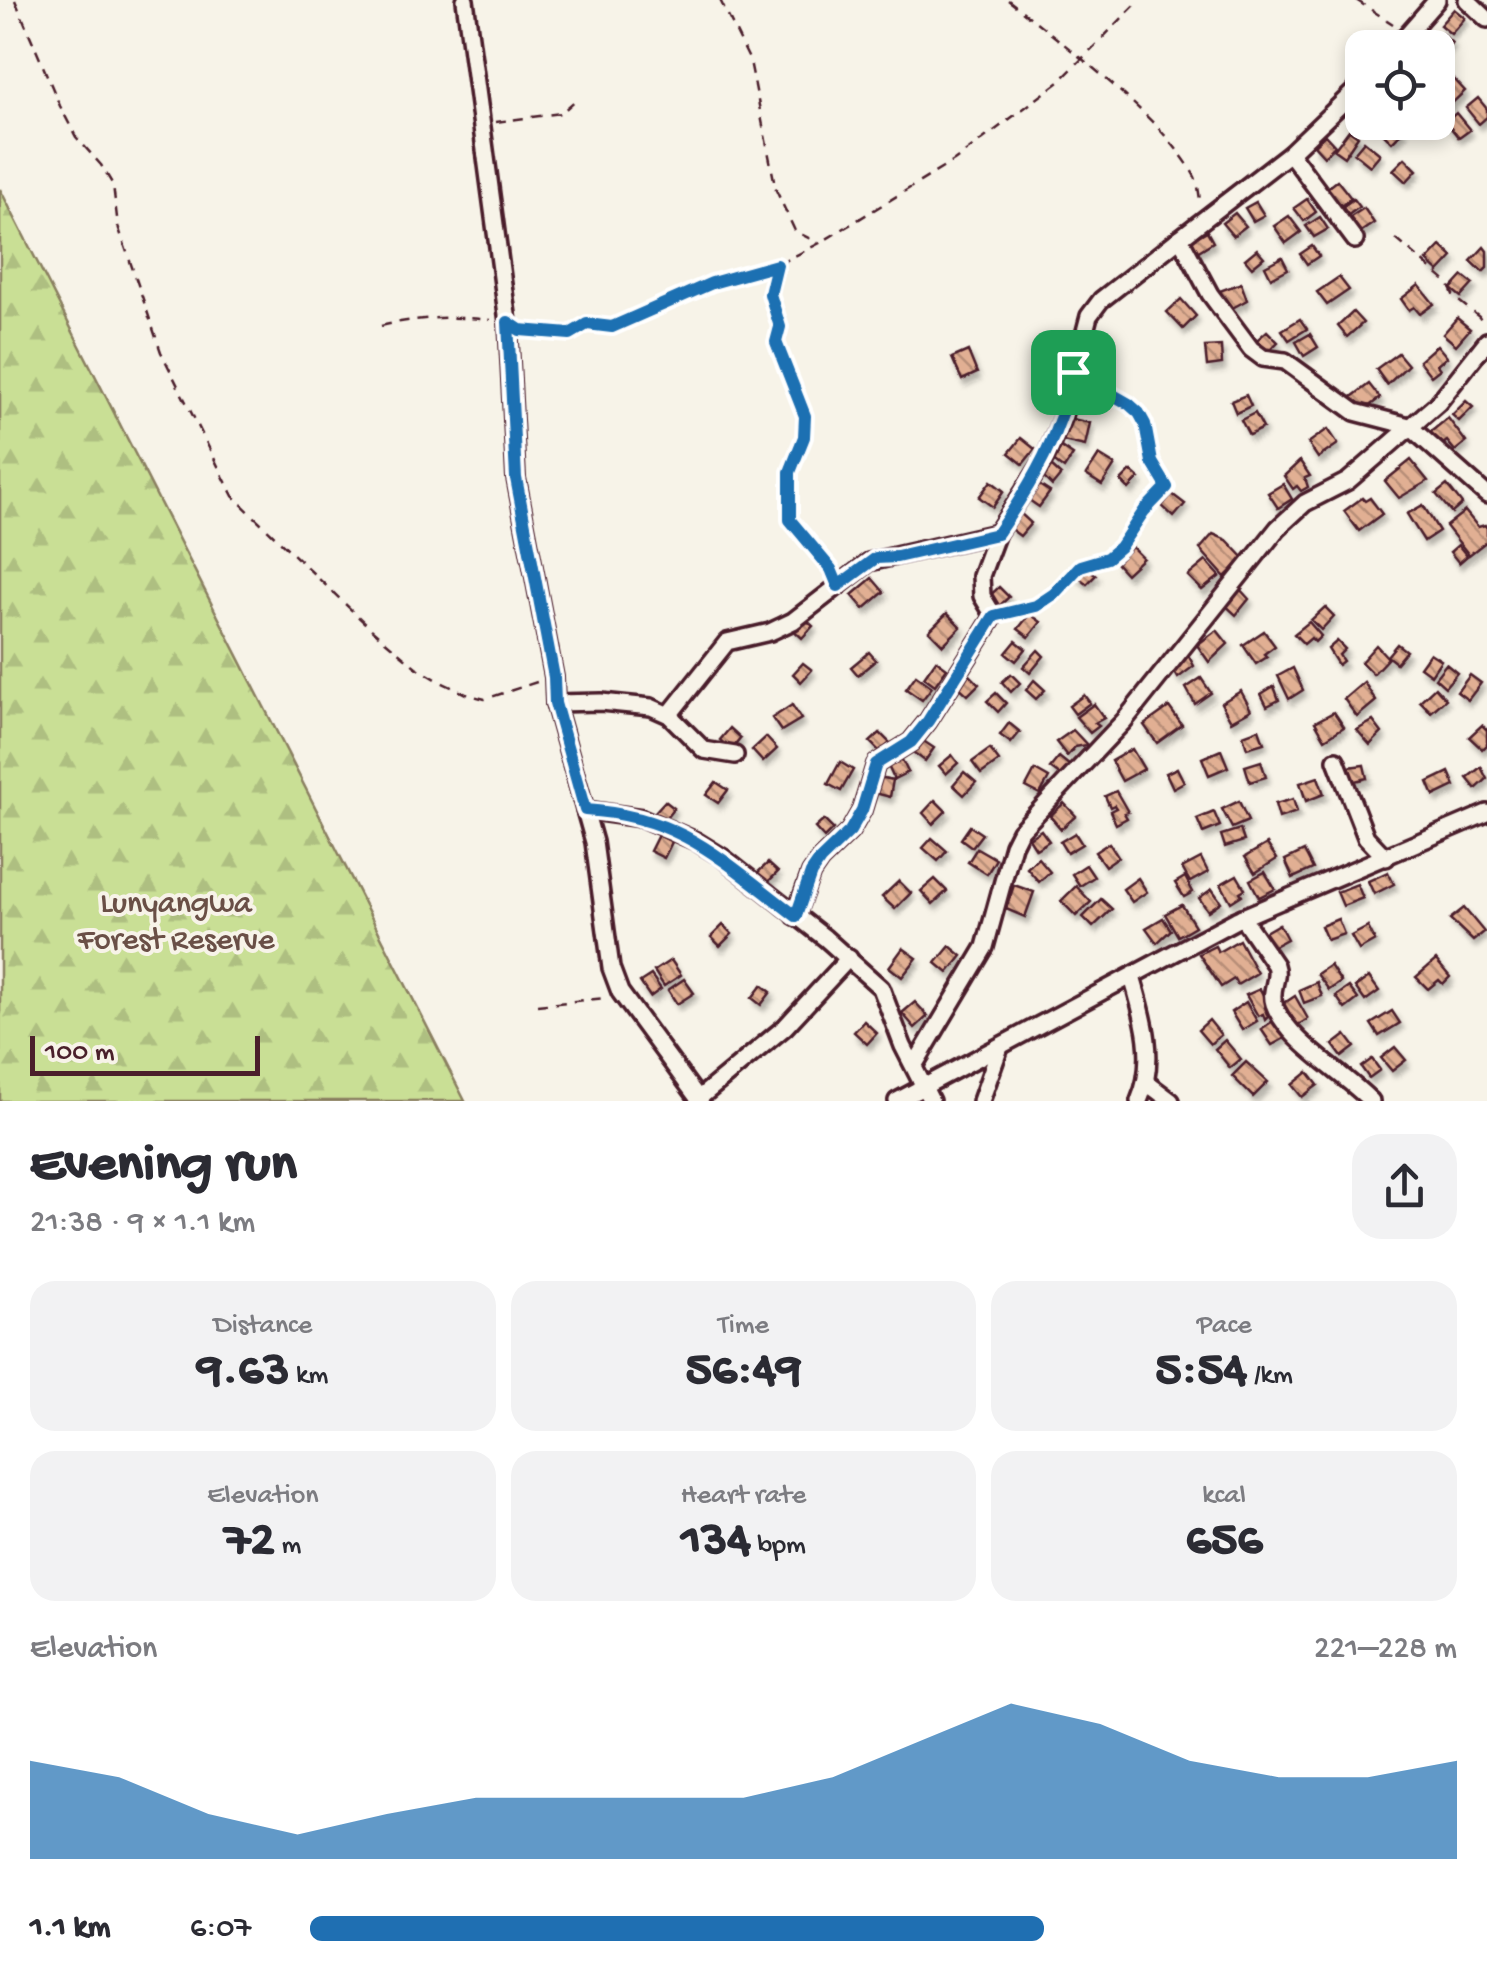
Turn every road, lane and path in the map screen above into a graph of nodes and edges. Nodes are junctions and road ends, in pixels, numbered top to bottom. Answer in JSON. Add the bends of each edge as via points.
{"nodes":[{"id":1,"x":14,"y":0,"type":"edge"},
{"id":2,"x":465,"y":0,"type":"edge"},
{"id":3,"x":720,"y":0,"type":"edge"},
{"id":4,"x":1008,"y":0,"type":"edge"},
{"id":5,"x":1140,"y":0,"type":"edge"},
{"id":6,"x":1356,"y":0,"type":"edge"},
{"id":7,"x":1437,"y":0,"type":"edge"},
{"id":8,"x":1468,"y":0,"type":"edge"},
{"id":9,"x":1487,"y":19,"type":"edge"},
{"id":10,"x":1403,"y":30,"type":"edge"},
{"id":11,"x":1411,"y":30,"type":"edge"},
{"id":12,"x":1080,"y":58,"type":"junction"},
{"id":13,"x":578,"y":98,"type":"dead end"},
{"id":14,"x":1345,"y":101,"type":"edge"},
{"id":15,"x":480,"y":123,"type":"junction"},
{"id":16,"x":1290,"y":154,"type":"junction"},
{"id":17,"x":1204,"y":221,"type":"junction"},
{"id":18,"x":1180,"y":238,"type":"junction"},
{"id":19,"x":1396,"y":239,"type":"dead end"},
{"id":20,"x":1354,"y":240,"type":"dead end"},
{"id":21,"x":820,"y":243,"type":"junction"},
{"id":22,"x":777,"y":265,"type":"junction"},
{"id":23,"x":508,"y":322,"type":"junction"},
{"id":24,"x":382,"y":326,"type":"dead end"},
{"id":25,"x":1486,"y":335,"type":"edge"},
{"id":26,"x":1073,"y":372,"type":"junction"},
{"id":27,"x":1409,"y":426,"type":"junction"},
{"id":28,"x":1487,"y":494,"type":"edge"},
{"id":29,"x":997,"y":534,"type":"junction"},
{"id":30,"x":838,"y":586,"type":"junction"},
{"id":31,"x":994,"y":616,"type":"junction"},
{"id":32,"x":554,"y":677,"type":"junction"},
{"id":33,"x":555,"y":703,"type":"junction"},
{"id":34,"x":669,"y":715,"type":"junction"},
{"id":35,"x":734,"y":755,"type":"dead end"},
{"id":36,"x":1336,"y":760,"type":"dead end"},
{"id":37,"x":585,"y":810,"type":"junction"},
{"id":38,"x":1487,"y":813,"type":"edge"},
{"id":39,"x":1386,"y":858,"type":"junction"},
{"id":40,"x":796,"y":916,"type":"junction"},
{"id":41,"x":1242,"y":917,"type":"junction"},
{"id":42,"x":849,"y":958,"type":"junction"},
{"id":43,"x":1132,"y":977,"type":"junction"},
{"id":44,"x":620,"y":992,"type":"junction"},
{"id":45,"x":537,"y":1005,"type":"dead end"},
{"id":46,"x":1000,"y":1047,"type":"junction"},
{"id":47,"x":914,"y":1066,"type":"junction"},
{"id":48,"x":1147,"y":1083,"type":"junction"},
{"id":49,"x":927,"y":1094,"type":"edge"},
{"id":50,"x":699,"y":1100,"type":"edge"},
{"id":51,"x":896,"y":1101,"type":"edge"},
{"id":52,"x":982,"y":1101,"type":"edge"},
{"id":53,"x":1139,"y":1101,"type":"edge"},
{"id":54,"x":1171,"y":1101,"type":"edge"},
{"id":55,"x":1371,"y":1101,"type":"edge"}],
"edges":[{"from":1,"to":32,"type":"path","via":[[76,138],[113,185],[118,226],[161,352],[234,496],[370,628],[441,682],[485,698]]},
{"from":2,"to":15,"type":"street"},
{"from":3,"to":21,"type":"path","via":[[750,62],[776,190],[795,232]]},
{"from":4,"to":12,"type":"path"},
{"from":5,"to":12,"type":"path"},
{"from":6,"to":10,"type":"path"},
{"from":7,"to":11,"type":"street"},
{"from":8,"to":9,"type":"street"},
{"from":12,"to":17,"type":"path","via":[[1182,159],[1196,180]]},
{"from":12,"to":21,"type":"path","via":[[954,161]]},
{"from":13,"to":15,"type":"path","via":[[561,113]]},
{"from":14,"to":16,"type":"street"},
{"from":15,"to":23,"type":"street"},
{"from":16,"to":17,"type":"street"},
{"from":16,"to":20,"type":"street"},
{"from":17,"to":18,"type":"street"},
{"from":18,"to":26,"type":"street","via":[[1101,300]]},
{"from":18,"to":27,"type":"street","via":[[1251,349],[1285,362],[1354,412]]},
{"from":19,"to":25,"type":"path","via":[[1479,316]]},
{"from":21,"to":22,"type":"path"},
{"from":22,"to":23,"type":"path","via":[[712,283],[612,327],[587,324],[570,334],[520,330]]},
{"from":22,"to":30,"type":"path","via":[[770,294],[780,327],[776,342],[805,416],[790,472],[790,520]]},
{"from":23,"to":24,"type":"path","via":[[412,318]]},
{"from":23,"to":32,"type":"street","via":[[516,478]]},
{"from":25,"to":27,"type":"street","via":[[1438,403]]},
{"from":26,"to":29,"type":"street","via":[[1046,458]]},
{"from":26,"to":31,"type":"path","via":[[1139,413],[1152,462],[1167,487],[1107,558],[1080,566],[1036,606]]},
{"from":27,"to":28,"type":"street"},
{"from":27,"to":47,"type":"street","via":[[1348,481],[1305,503],[1278,528],[1124,721],[1020,831],[984,947]]},
{"from":29,"to":30,"type":"street","via":[[876,558]]},
{"from":29,"to":31,"type":"street","via":[[980,584]]},
{"from":30,"to":34,"type":"street","via":[[782,627],[726,642]]},
{"from":31,"to":40,"type":"street","via":[[928,721],[911,742],[876,764],[862,810],[811,873]]},
{"from":32,"to":33,"type":"street"},
{"from":33,"to":34,"type":"street","via":[[623,703]]},
{"from":33,"to":37,"type":"street"},
{"from":34,"to":35,"type":"street","via":[[704,750]]},
{"from":36,"to":39,"type":"street","via":[[1366,837]]},
{"from":37,"to":40,"type":"street","via":[[670,828],[722,857]]},
{"from":37,"to":44,"type":"street"},
{"from":38,"to":39,"type":"street"},
{"from":39,"to":41,"type":"street"},
{"from":40,"to":42,"type":"street"},
{"from":41,"to":43,"type":"street"},
{"from":41,"to":55,"type":"street","via":[[1275,965],[1272,995],[1282,1020]]},
{"from":42,"to":47,"type":"street","via":[[880,988]]},
{"from":42,"to":50,"type":"street","via":[[784,1027]]},
{"from":43,"to":46,"type":"street"},
{"from":43,"to":48,"type":"street","via":[[1146,1026]]},
{"from":44,"to":45,"type":"path"},
{"from":44,"to":50,"type":"street"},
{"from":46,"to":49,"type":"street"},
{"from":46,"to":52,"type":"street"},
{"from":47,"to":49,"type":"street"},
{"from":48,"to":53,"type":"street"},
{"from":48,"to":54,"type":"street"},
{"from":49,"to":51,"type":"street"}]}
